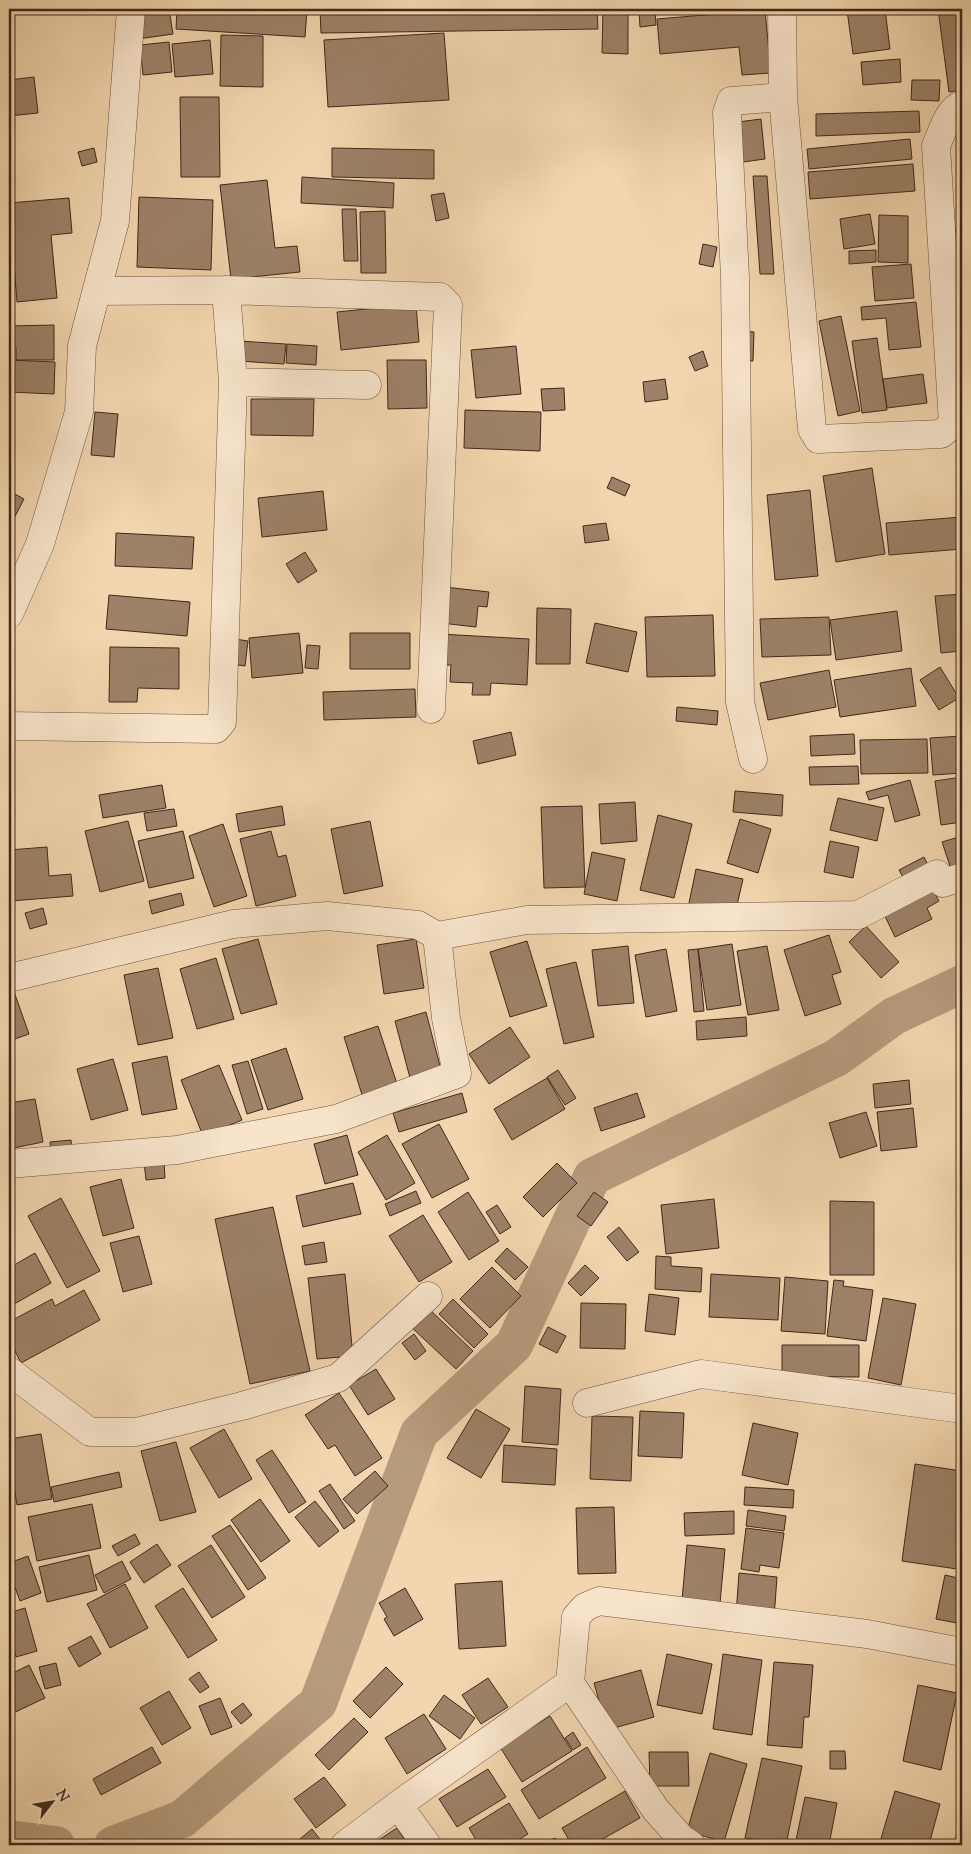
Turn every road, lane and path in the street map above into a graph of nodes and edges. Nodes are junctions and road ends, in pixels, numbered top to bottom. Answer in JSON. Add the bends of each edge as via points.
{"nodes":[{"id":1,"x":131,"y":9,"type":"edge"},
{"id":2,"x":782,"y":9,"type":"edge"},
{"id":3,"x":783,"y":97,"type":"junction"},
{"id":4,"x":962,"y":105,"type":"edge"},
{"id":5,"x":226,"y":290,"type":"junction"},
{"id":6,"x":97,"y":291,"type":"junction"},
{"id":7,"x":233,"y":382,"type":"junction"},
{"id":8,"x":367,"y":385,"type":"dead end"},
{"id":9,"x":9,"y":614,"type":"edge"},
{"id":10,"x":431,"y":708,"type":"dead end"},
{"id":11,"x":9,"y":726,"type":"edge"},
{"id":12,"x":753,"y":759,"type":"dead end"},
{"id":13,"x":962,"y":876,"type":"edge"},
{"id":14,"x":436,"y":936,"type":"junction"},
{"id":15,"x":9,"y":978,"type":"edge"},
{"id":16,"x":9,"y":1164,"type":"edge"},
{"id":17,"x":428,"y":1296,"type":"dead end"},
{"id":18,"x":9,"y":1371,"type":"edge"},
{"id":19,"x":587,"y":1403,"type":"dead end"},
{"id":20,"x":962,"y":1409,"type":"edge"},
{"id":21,"x":962,"y":1652,"type":"edge"},
{"id":22,"x":570,"y":1683,"type":"junction"},
{"id":23,"x":398,"y":1805,"type":"junction"},
{"id":24,"x":345,"y":1845,"type":"edge"},
{"id":25,"x":427,"y":1845,"type":"edge"},
{"id":26,"x":691,"y":1845,"type":"edge"}],
"edges":[{"from":1,"to":6,"type":"street","via":[[115,221]]},
{"from":2,"to":3,"type":"street"},
{"from":3,"to":4,"type":"street","via":[[812,429],[818,440],[940,434],[953,424],[936,146],[948,118]]},
{"from":3,"to":12,"type":"street","via":[[731,101],[727,113],[735,277],[740,702]]},
{"from":5,"to":6,"type":"street"},
{"from":5,"to":7,"type":"street"},
{"from":5,"to":10,"type":"street","via":[[440,296],[448,306]]},
{"from":6,"to":9,"type":"street","via":[[82,346],[79,412],[40,544]]},
{"from":7,"to":8,"type":"street"},
{"from":7,"to":11,"type":"street","via":[[222,722],[216,729]]},
{"from":13,"to":14,"type":"street","via":[[943,883],[937,874],[858,916],[527,920]]},
{"from":14,"to":15,"type":"street","via":[[418,925],[327,916],[233,924]]},
{"from":14,"to":16,"type":"street","via":[[446,1018],[458,1074],[336,1119],[177,1150]]},
{"from":17,"to":18,"type":"street","via":[[338,1378],[136,1432],[90,1432]]},
{"from":19,"to":20,"type":"street","via":[[700,1374]]},
{"from":21,"to":22,"type":"street","via":[[867,1634],[599,1601],[585,1606],[576,1617]]},
{"from":22,"to":23,"type":"street"},
{"from":22,"to":26,"type":"street","via":[[656,1810]]},
{"from":23,"to":24,"type":"street"},
{"from":23,"to":25,"type":"street"}]}
